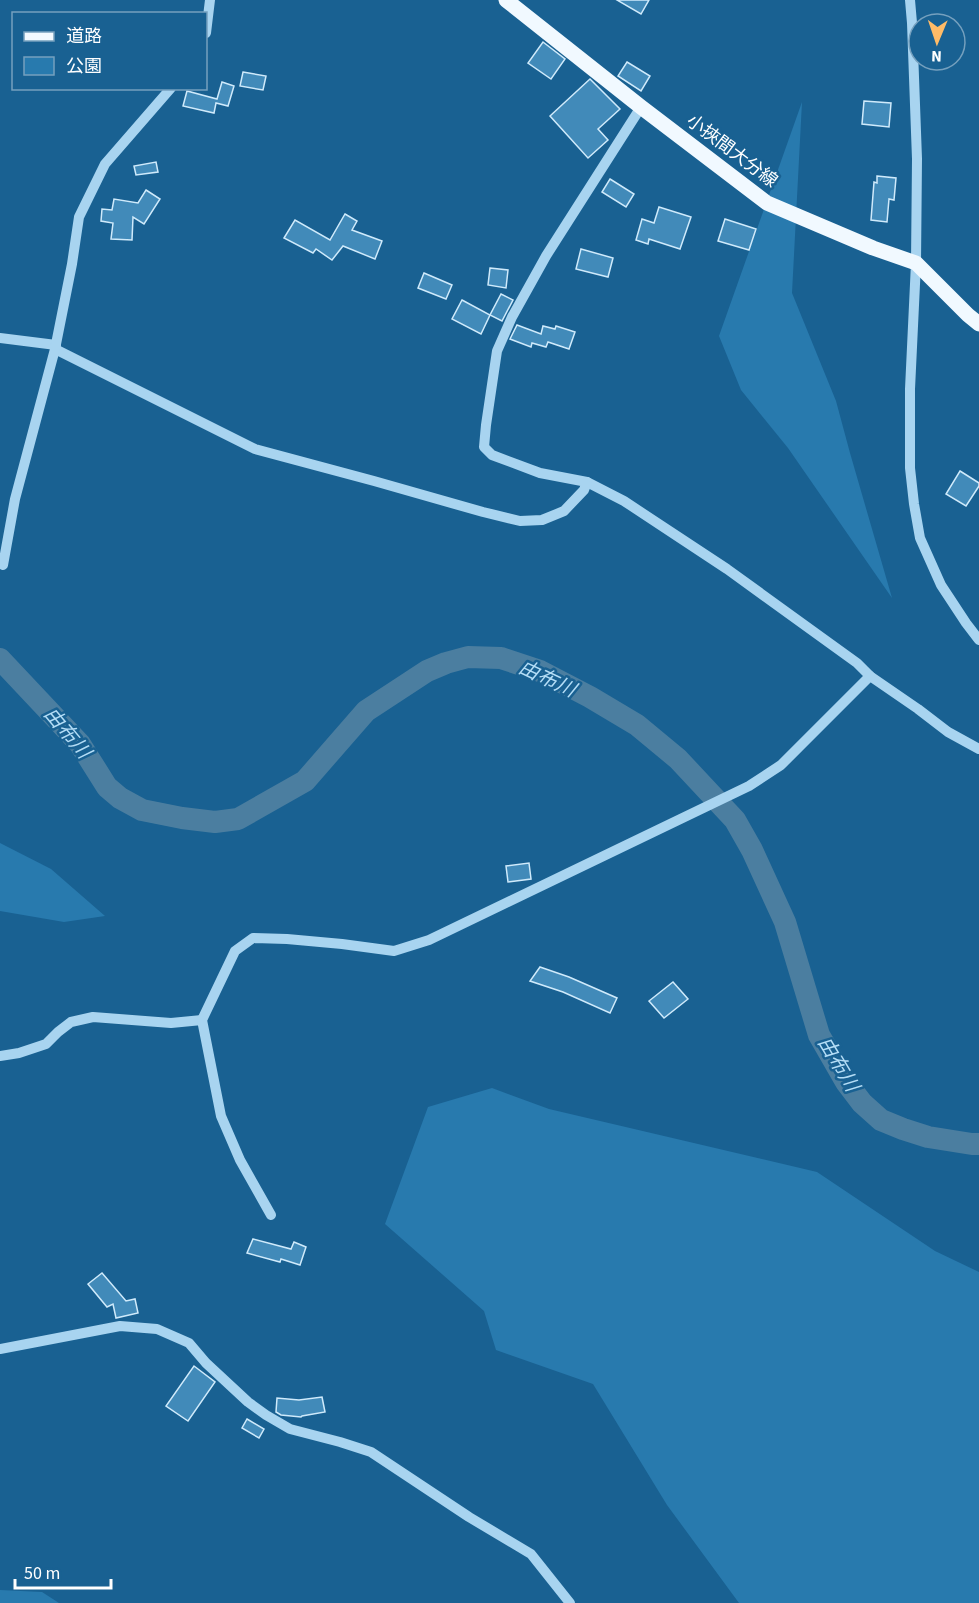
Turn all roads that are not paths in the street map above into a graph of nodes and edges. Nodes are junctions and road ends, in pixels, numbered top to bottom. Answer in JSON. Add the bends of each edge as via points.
{"nodes":[{"id":1,"x":210,"y":0,"type":"edge"},
{"id":2,"x":506,"y":0,"type":"edge"},
{"id":3,"x":910,"y":0,"type":"edge"},
{"id":4,"x":207,"y":25,"type":"edge"},
{"id":5,"x":169,"y":90,"type":"edge"},
{"id":6,"x":641,"y":107,"type":"junction"},
{"id":7,"x":916,"y":263,"type":"junction"},
{"id":8,"x":979,"y":324,"type":"edge"},
{"id":9,"x":0,"y":338,"type":"edge"},
{"id":10,"x":56,"y":347,"type":"junction"},
{"id":11,"x":587,"y":482,"type":"junction"},
{"id":12,"x":3,"y":565,"type":"dead end"},
{"id":13,"x":979,"y":640,"type":"edge"},
{"id":14,"x":870,"y":676,"type":"junction"},
{"id":15,"x":979,"y":749,"type":"edge"},
{"id":16,"x":202,"y":1020,"type":"junction"},
{"id":17,"x":0,"y":1056,"type":"edge"},
{"id":18,"x":271,"y":1215,"type":"dead end"},
{"id":19,"x":0,"y":1349,"type":"edge"},
{"id":20,"x":570,"y":1603,"type":"edge"}],
"edges":[{"from":1,"to":4,"type":"street"},
{"from":2,"to":6,"type":"main road","name":"小挾間大分線"},
{"from":3,"to":7,"type":"street","via":[[917,159]]},
{"from":5,"to":10,"type":"street","via":[[105,164],[79,217]]},
{"from":6,"to":7,"type":"main road","name":"小挾間大分線","via":[[767,203]]},
{"from":6,"to":11,"type":"street","via":[[512,316],[497,351],[486,424],[484,447],[492,455],[540,473]]},
{"from":7,"to":8,"type":"main road","name":"小挾間大分線"},
{"from":7,"to":13,"type":"street","via":[[910,389],[914,504],[920,538],[941,585]]},
{"from":9,"to":10,"type":"street"},
{"from":10,"to":11,"type":"street","via":[[255,449],[483,512],[520,521],[542,520],[564,511]]},
{"from":10,"to":12,"type":"street","via":[[15,499]]},
{"from":11,"to":14,"type":"street","via":[[624,501],[727,569]]},
{"from":14,"to":15,"type":"street","via":[[948,732]]},
{"from":14,"to":16,"type":"street","via":[[781,765],[749,786],[429,940],[394,951],[253,938],[236,951]]},
{"from":16,"to":17,"type":"street","via":[[171,1023],[93,1017],[71,1022],[46,1044]]},
{"from":16,"to":18,"type":"street","via":[[221,1116]]},
{"from":19,"to":20,"type":"street","via":[[120,1326],[157,1329],[189,1343],[239,1394],[266,1415],[290,1429],[371,1452],[531,1554]]}]}
